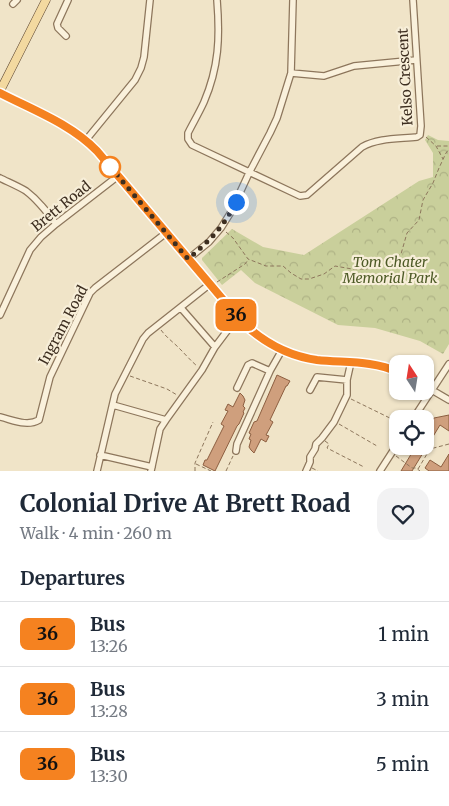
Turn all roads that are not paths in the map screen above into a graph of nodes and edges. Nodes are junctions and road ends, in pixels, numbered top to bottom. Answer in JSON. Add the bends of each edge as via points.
{"nodes":[{"id":1,"x":46,"y":0,"type":"edge"},
{"id":2,"x":68,"y":0,"type":"edge"},
{"id":3,"x":150,"y":0,"type":"edge"},
{"id":4,"x":217,"y":0,"type":"edge"},
{"id":5,"x":293,"y":0,"type":"edge"},
{"id":6,"x":413,"y":0,"type":"edge"},
{"id":7,"x":66,"y":36,"type":"dead end"},
{"id":8,"x":416,"y":60,"type":"junction"},
{"id":9,"x":291,"y":73,"type":"junction"},
{"id":10,"x":0,"y":92,"type":"edge"},
{"id":11,"x":86,"y":140,"type":"junction"},
{"id":12,"x":249,"y":173,"type":"junction"},
{"id":13,"x":118,"y":176,"type":"junction"},
{"id":14,"x":0,"y":178,"type":"edge"},
{"id":15,"x":56,"y":224,"type":"junction"},
{"id":16,"x":166,"y":233,"type":"junction"},
{"id":17,"x":188,"y":259,"type":"junction"},
{"id":18,"x":210,"y":284,"type":"junction"},
{"id":19,"x":181,"y":308,"type":"junction"},
{"id":20,"x":0,"y":315,"type":"edge"},
{"id":21,"x":239,"y":319,"type":"junction"},
{"id":22,"x":215,"y":347,"type":"junction"},
{"id":23,"x":282,"y":350,"type":"junction"},
{"id":24,"x":351,"y":362,"type":"junction"},
{"id":25,"x":449,"y":364,"type":"edge"},
{"id":26,"x":389,"y":369,"type":"edge"},
{"id":27,"x":270,"y":371,"type":"junction"},
{"id":28,"x":347,"y":380,"type":"junction"},
{"id":29,"x":237,"y":388,"type":"dead end"},
{"id":30,"x":434,"y":388,"type":"edge"},
{"id":31,"x":310,"y":390,"type":"dead end"},
{"id":32,"x":434,"y":391,"type":"edge"},
{"id":33,"x":449,"y":400,"type":"edge"},
{"id":34,"x":112,"y":404,"type":"junction"},
{"id":35,"x":0,"y":417,"type":"edge"},
{"id":36,"x":166,"y":420,"type":"junction"},
{"id":37,"x":236,"y":451,"type":"road end"},
{"id":38,"x":100,"y":455,"type":"junction"},
{"id":39,"x":390,"y":455,"type":"edge"},
{"id":40,"x":151,"y":469,"type":"edge"},
{"id":41,"x":96,"y":471,"type":"edge"},
{"id":42,"x":306,"y":471,"type":"edge"},
{"id":43,"x":380,"y":471,"type":"edge"}],
"edges":[{"from":1,"to":10,"type":"main road"},
{"from":2,"to":7,"type":"street","via":[[58,24]]},
{"from":3,"to":11,"type":"street","via":[[141,68],[135,80]]},
{"from":4,"to":12,"type":"street","via":[[218,56],[188,139],[192,145]]},
{"from":5,"to":9,"type":"street"},
{"from":6,"to":8,"type":"street","name":"Kelso Crescent"},
{"from":8,"to":9,"type":"street","via":[[354,66],[324,76]]},
{"from":8,"to":12,"type":"street","name":"Kelso Crescent","via":[[420,135],[371,142],[307,195],[300,196]]},
{"from":9,"to":12,"type":"street","via":[[277,118]]},
{"from":10,"to":11,"type":"street"},
{"from":11,"to":13,"type":"street"},
{"from":12,"to":17,"type":"street","via":[[221,228]]},
{"from":13,"to":15,"type":"street","name":"Brett Road"},
{"from":13,"to":16,"type":"street"},
{"from":14,"to":15,"type":"street","via":[[32,196]]},
{"from":15,"to":20,"type":"street","name":"Brett Road","via":[[30,250]]},
{"from":16,"to":17,"type":"street"},
{"from":16,"to":35,"type":"street","name":"Ingram Road","via":[[90,293],[50,377],[39,420],[33,424]]},
{"from":17,"to":18,"type":"street"},
{"from":18,"to":19,"type":"street"},
{"from":18,"to":21,"type":"street"},
{"from":19,"to":22,"type":"street"},
{"from":19,"to":34,"type":"street","via":[[143,339]]},
{"from":21,"to":22,"type":"street"},
{"from":21,"to":23,"type":"street","via":[[259,337]]},
{"from":22,"to":36,"type":"street"},
{"from":23,"to":24,"type":"street","via":[[308,358]]},
{"from":23,"to":27,"type":"street"},
{"from":24,"to":26,"type":"street"},
{"from":24,"to":28,"type":"street"},
{"from":25,"to":30,"type":"street"},
{"from":27,"to":29,"type":"street","via":[[252,363],[248,365]]},
{"from":27,"to":37,"type":"street"},
{"from":28,"to":31,"type":"street","via":[[317,377]]},
{"from":28,"to":42,"type":"street","via":[[348,395],[334,422],[316,444]]},
{"from":32,"to":33,"type":"street"},
{"from":34,"to":36,"type":"street"},
{"from":34,"to":38,"type":"street"},
{"from":36,"to":40,"type":"street","via":[[160,429]]},
{"from":38,"to":40,"type":"street"},
{"from":38,"to":41,"type":"street"},
{"from":39,"to":43,"type":"street"}]}
